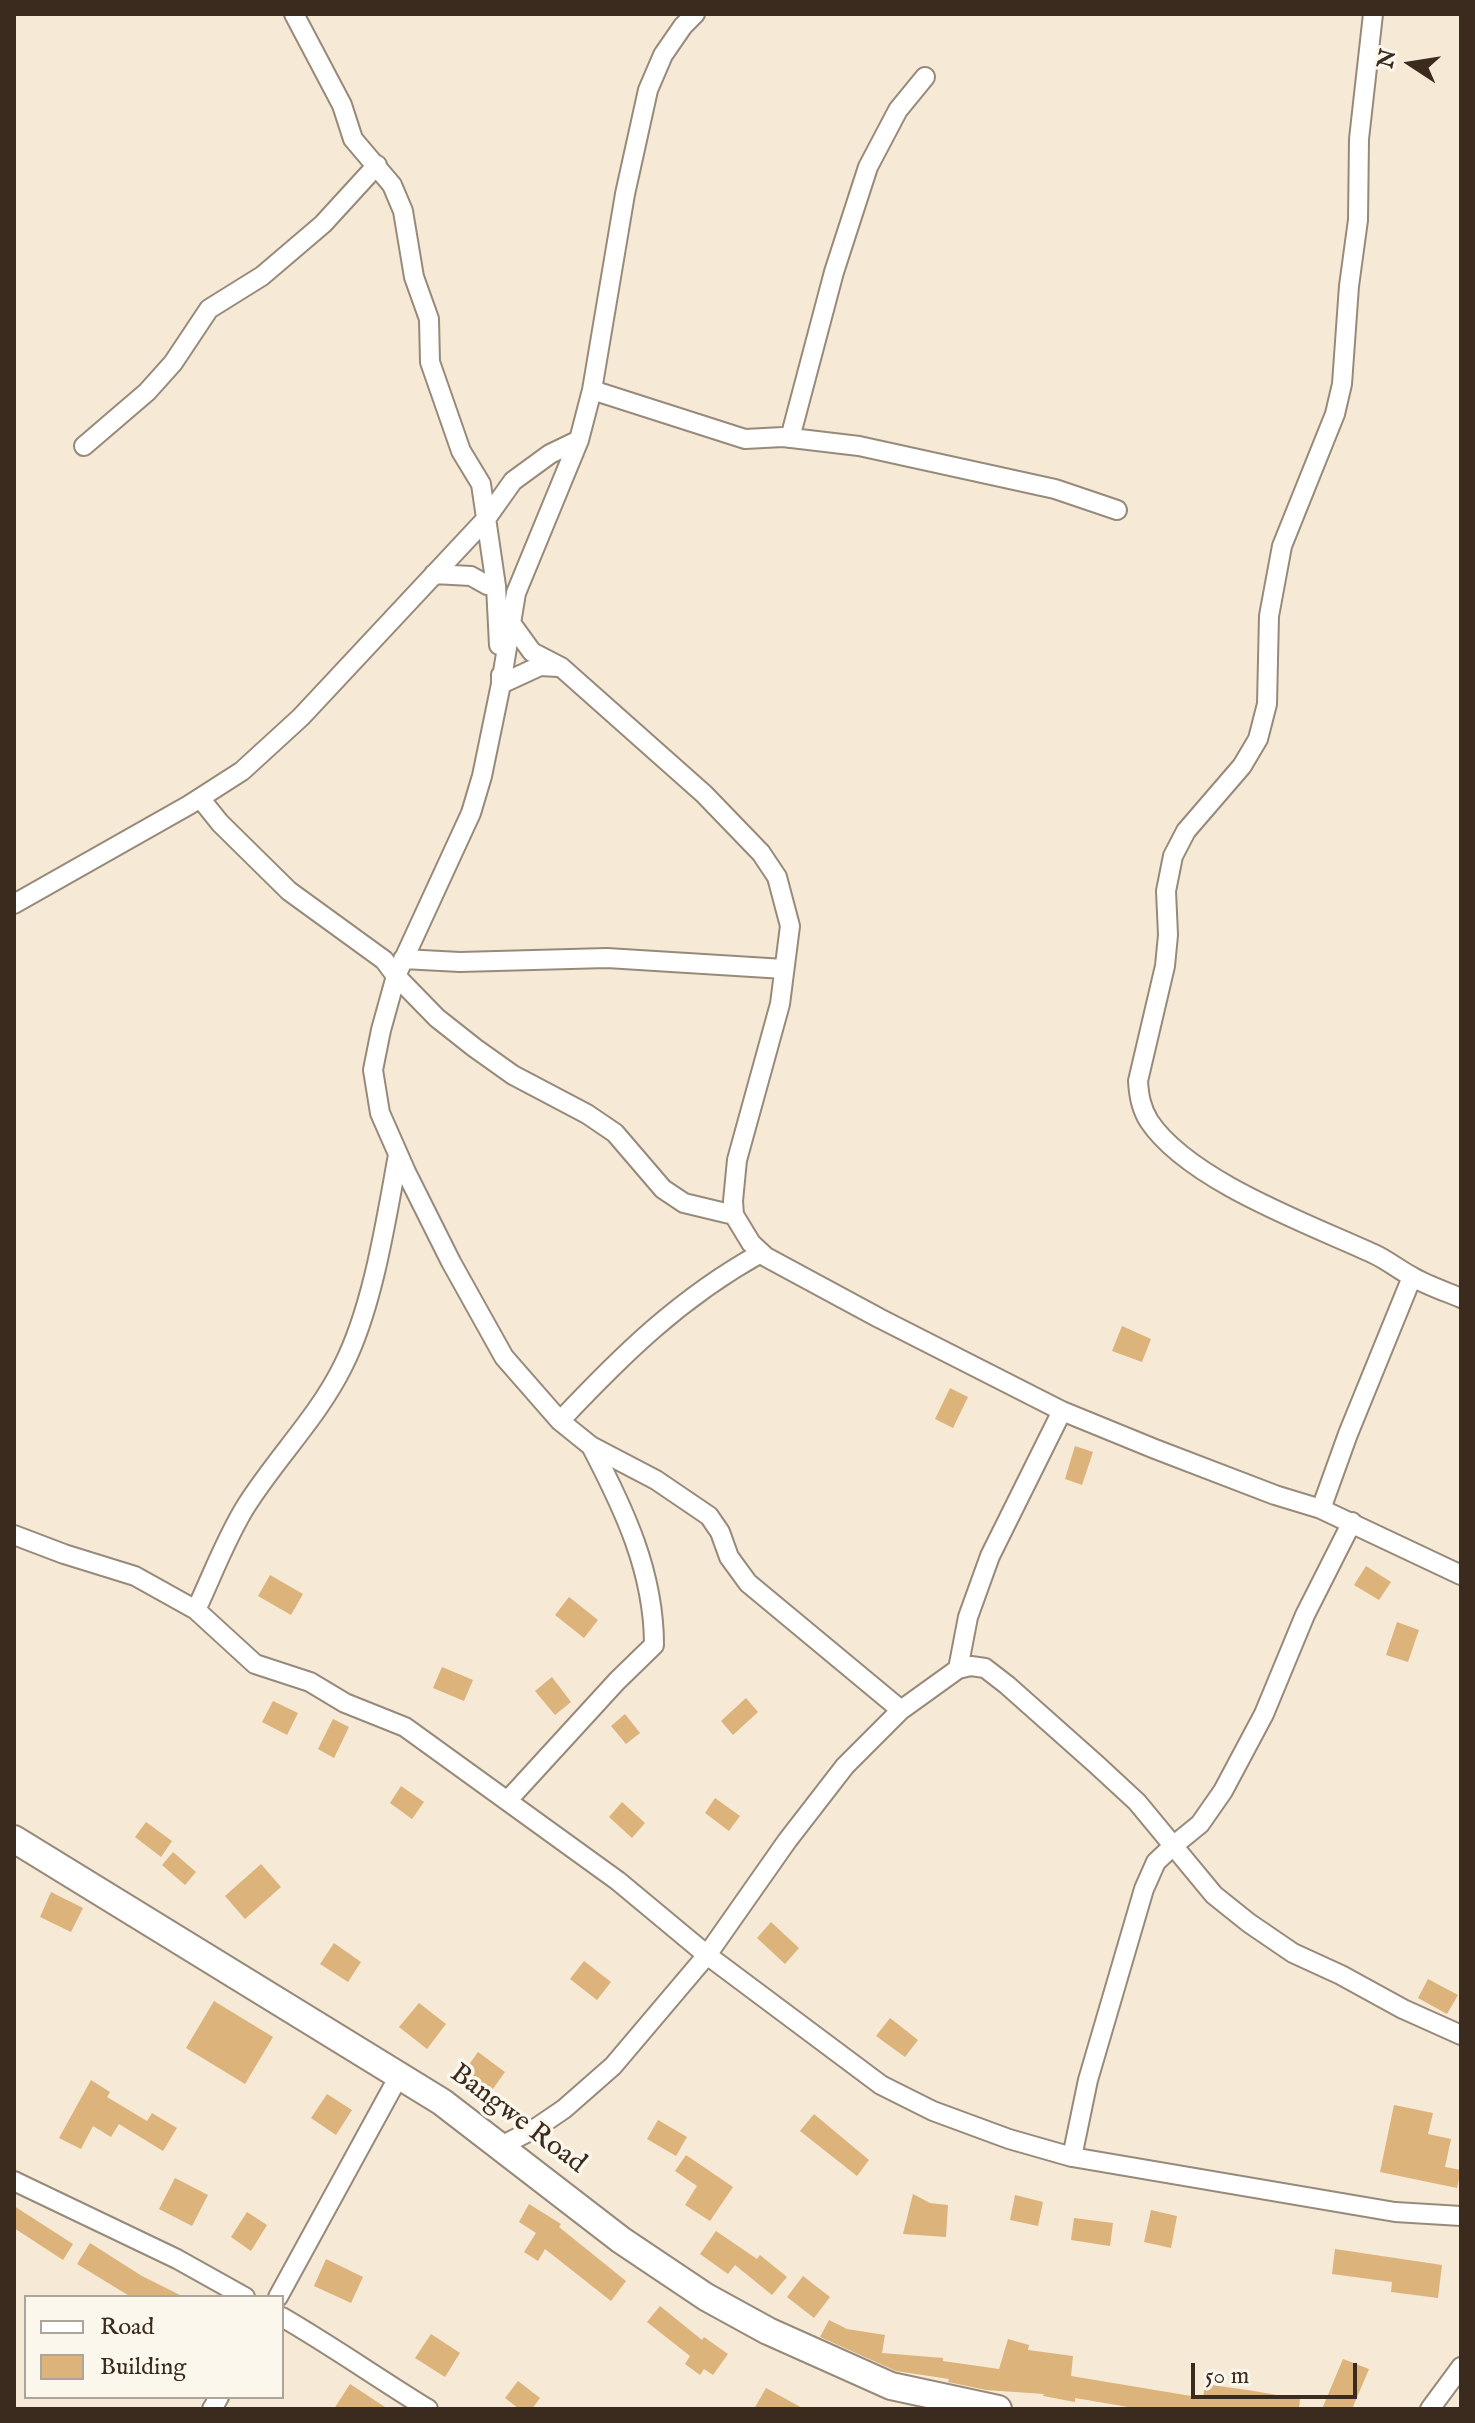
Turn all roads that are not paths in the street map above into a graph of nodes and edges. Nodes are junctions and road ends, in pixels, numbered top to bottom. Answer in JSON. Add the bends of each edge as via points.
{"nodes":[{"id":1,"x":294,"y":14,"type":"edge"},
{"id":2,"x":695,"y":14,"type":"edge"},
{"id":3,"x":1373,"y":14,"type":"edge"},
{"id":4,"x":925,"y":77,"type":"dead end"},
{"id":5,"x":377,"y":165,"type":"junction"},
{"id":6,"x":592,"y":390,"type":"junction"},
{"id":7,"x":790,"y":438,"type":"junction"},
{"id":8,"x":579,"y":440,"type":"junction"},
{"id":9,"x":84,"y":446,"type":"dead end"},
{"id":10,"x":1117,"y":510,"type":"dead end"},
{"id":11,"x":486,"y":519,"type":"junction"},
{"id":12,"x":434,"y":574,"type":"junction"},
{"id":13,"x":496,"y":586,"type":"junction"},
{"id":14,"x":511,"y":623,"type":"junction"},
{"id":15,"x":561,"y":667,"type":"junction"},
{"id":16,"x":501,"y":684,"type":"junction"},
{"id":17,"x":200,"y":798,"type":"junction"},
{"id":18,"x":14,"y":904,"type":"edge"},
{"id":19,"x":399,"y":968,"type":"junction"},
{"id":20,"x":784,"y":969,"type":"junction"},
{"id":21,"x":398,"y":1155,"type":"junction"},
{"id":22,"x":734,"y":1215,"type":"junction"},
{"id":23,"x":761,"y":1253,"type":"junction"},
{"id":24,"x":1412,"y":1277,"type":"junction"},
{"id":25,"x":1461,"y":1298,"type":"edge"},
{"id":26,"x":1062,"y":1411,"type":"junction"},
{"id":27,"x":560,"y":1421,"type":"junction"},
{"id":28,"x":591,"y":1446,"type":"junction"},
{"id":29,"x":1321,"y":1509,"type":"junction"},
{"id":30,"x":1352,"y":1522,"type":"junction"},
{"id":31,"x":14,"y":1535,"type":"edge"},
{"id":32,"x":1461,"y":1575,"type":"edge"},
{"id":33,"x":196,"y":1610,"type":"junction"},
{"id":34,"x":958,"y":1669,"type":"junction"},
{"id":35,"x":901,"y":1710,"type":"junction"},
{"id":36,"x":508,"y":1800,"type":"junction"},
{"id":37,"x":14,"y":1839,"type":"edge"},
{"id":38,"x":1173,"y":1846,"type":"junction"},
{"id":39,"x":707,"y":1955,"type":"junction"},
{"id":40,"x":1461,"y":2035,"type":"edge"},
{"id":41,"x":400,"y":2074,"type":"junction"},
{"id":42,"x":501,"y":2146,"type":"junction"},
{"id":43,"x":1072,"y":2157,"type":"junction"},
{"id":44,"x":14,"y":2181,"type":"edge"},
{"id":45,"x":1461,"y":2216,"type":"edge"},
{"id":46,"x":241,"y":2295,"type":"edge"},
{"id":47,"x":279,"y":2295,"type":"edge"},
{"id":48,"x":284,"y":2318,"type":"edge"},
{"id":49,"x":1461,"y":2367,"type":"edge"},
{"id":50,"x":428,"y":2409,"type":"edge"},
{"id":51,"x":998,"y":2409,"type":"edge"},
{"id":52,"x":1430,"y":2409,"type":"edge"}],
"edges":[{"from":1,"to":5,"type":"street","via":[[342,105],[353,139]]},
{"from":2,"to":6,"type":"street","via":[[663,55],[648,90]]},
{"from":3,"to":24,"type":"street","via":[[1342,384],[1282,546],[1269,616],[1267,704],[1258,739],[1242,766],[1186,831],[1173,856],[1166,891],[1165,966],[1138,1081],[1139,1100],[1149,1121],[1212,1176]]},
{"from":4,"to":7,"type":"street","via":[[898,110],[868,167]]},
{"from":5,"to":9,"type":"street","via":[[323,224],[262,276],[209,309],[147,392]]},
{"from":5,"to":11,"type":"street","via":[[403,211],[414,277],[429,319],[430,362],[461,451],[481,484]]},
{"from":6,"to":7,"type":"street","via":[[745,439]]},
{"from":6,"to":8,"type":"street"},
{"from":7,"to":10,"type":"street","via":[[985,472]]},
{"from":8,"to":11,"type":"street","via":[[513,481]]},
{"from":8,"to":14,"type":"street","via":[[516,593]]},
{"from":11,"to":12,"type":"street"},
{"from":11,"to":13,"type":"street"},
{"from":12,"to":13,"type":"street","via":[[471,576]]},
{"from":12,"to":17,"type":"street","via":[[301,717],[242,771]]},
{"from":13,"to":16,"type":"street"},
{"from":14,"to":15,"type":"street","via":[[532,652]]},
{"from":14,"to":16,"type":"street"},
{"from":15,"to":16,"type":"street","via":[[540,666]]},
{"from":15,"to":20,"type":"street","via":[[704,794],[761,853],[777,877],[790,926]]},
{"from":16,"to":19,"type":"street","via":[[471,813]]},
{"from":17,"to":18,"type":"street"},
{"from":17,"to":19,"type":"street","via":[[289,891]]},
{"from":19,"to":20,"type":"street","via":[[607,958]]},
{"from":19,"to":21,"type":"street","via":[[373,1070],[380,1113]]},
{"from":19,"to":22,"type":"street","via":[[437,1018],[513,1075],[615,1133],[663,1189],[684,1203]]},
{"from":20,"to":22,"type":"street","via":[[780,1004],[734,1178]]},
{"from":21,"to":27,"type":"street","via":[[504,1357]]},
{"from":21,"to":33,"type":"street","via":[[379,1255],[343,1367],[246,1506]]},
{"from":22,"to":23,"type":"street"},
{"from":23,"to":26,"type":"street"},
{"from":23,"to":27,"type":"street","via":[[670,1313]]},
{"from":24,"to":25,"type":"street"},
{"from":24,"to":29,"type":"street"},
{"from":26,"to":29,"type":"street"},
{"from":26,"to":34,"type":"street","via":[[990,1556],[968,1617]]},
{"from":27,"to":28,"type":"street"},
{"from":28,"to":35,"type":"street","via":[[709,1516],[748,1583]]},
{"from":28,"to":36,"type":"street","via":[[625,1511],[642,1561],[654,1645]]},
{"from":29,"to":30,"type":"street"},
{"from":30,"to":32,"type":"street"},
{"from":30,"to":38,"type":"street","via":[[1223,1791],[1200,1824]]},
{"from":31,"to":33,"type":"street","via":[[135,1576]]},
{"from":33,"to":36,"type":"street","via":[[255,1664],[310,1682],[405,1727]]},
{"from":34,"to":35,"type":"street"},
{"from":34,"to":38,"type":"street","via":[[985,1668],[1007,1685],[1137,1802]]},
{"from":35,"to":39,"type":"street","via":[[845,1766]]},
{"from":36,"to":39,"type":"street"},
{"from":37,"to":41,"type":"street","name":"Bangwe Road"},
{"from":38,"to":40,"type":"street","via":[[1214,1895],[1293,1953]]},
{"from":38,"to":43,"type":"street","via":[[1156,1862],[1144,1889],[1088,2080]]},
{"from":39,"to":42,"type":"street","via":[[587,2092]]},
{"from":39,"to":43,"type":"street","via":[[881,2085],[933,2111]]},
{"from":41,"to":42,"type":"street","name":"Bangwe Road"},
{"from":41,"to":47,"type":"street"},
{"from":42,"to":51,"type":"street","name":"Bangwe Road","via":[[621,2240],[768,2331],[891,2386]]},
{"from":43,"to":45,"type":"street","via":[[1395,2212]]},
{"from":44,"to":46,"type":"street"},
{"from":48,"to":50,"type":"street"},
{"from":49,"to":52,"type":"street"}]}
